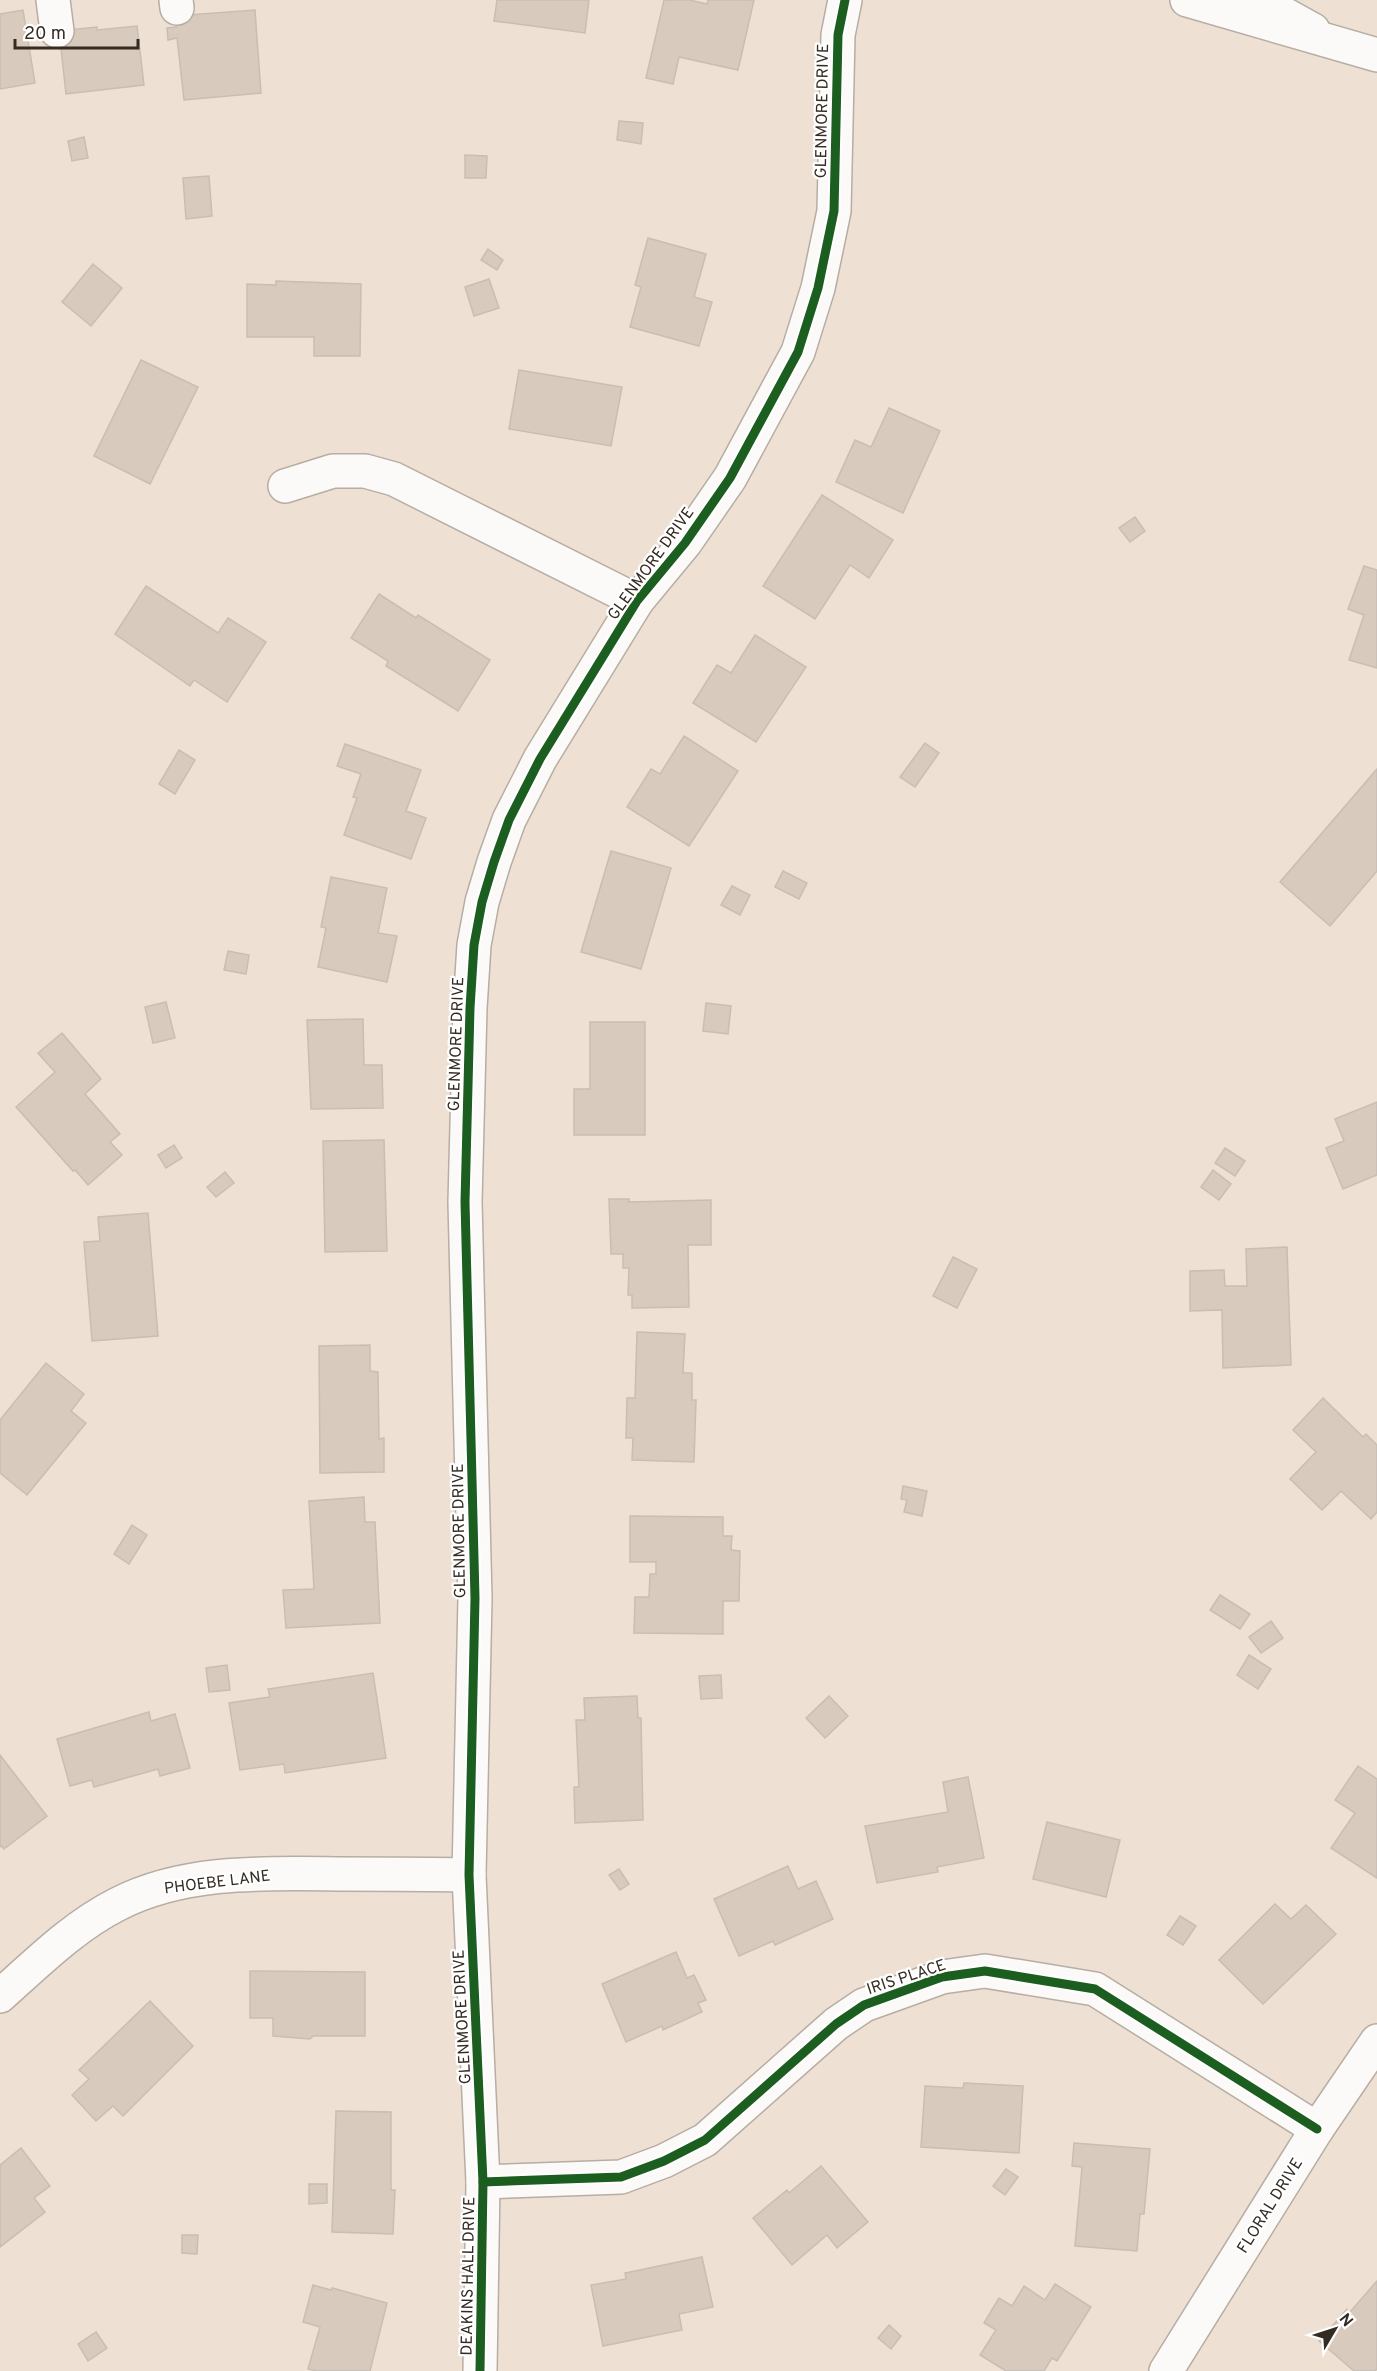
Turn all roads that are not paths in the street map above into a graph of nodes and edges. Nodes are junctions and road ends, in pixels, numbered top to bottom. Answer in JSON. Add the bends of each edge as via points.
{"nodes":[{"id":1,"x":845,"y":0,"type":"edge"},
{"id":2,"x":1187,"y":0,"type":"edge"},
{"id":3,"x":1259,"y":0,"type":"edge"},
{"id":4,"x":1335,"y":43,"type":"junction"},
{"id":5,"x":1377,"y":55,"type":"edge"},
{"id":6,"x":285,"y":486,"type":"dead end"},
{"id":7,"x":637,"y":601,"type":"junction"},
{"id":8,"x":469,"y":1875,"type":"junction"},
{"id":9,"x":0,"y":1996,"type":"edge"},
{"id":10,"x":1377,"y":2041,"type":"edge"},
{"id":11,"x":1317,"y":2129,"type":"junction"},
{"id":12,"x":483,"y":2182,"type":"junction"},
{"id":13,"x":480,"y":2371,"type":"edge"},
{"id":14,"x":1166,"y":2371,"type":"edge"}],
"edges":[{"from":1,"to":7,"type":"street","name":"GLENMORE DRIVE","via":[[838,35],[834,211],[818,288],[798,352],[730,478],[685,543]]},
{"from":2,"to":4,"type":"street"},
{"from":3,"to":4,"type":"street"},
{"from":4,"to":5,"type":"street"},
{"from":6,"to":7,"type":"street","name":"GLENMORE DRIVE","via":[[333,471],[365,471],[394,479]]},
{"from":7,"to":8,"type":"street","name":"GLENMORE DRIVE","via":[[540,759],[509,820],[482,902],[474,945],[465,1202],[475,1598]]},
{"from":8,"to":9,"type":"street","name":"PHOEBE LANE","via":[[264,1873],[186,1881],[117,1904],[63,1941]]},
{"from":8,"to":12,"type":"street","name":"GLENMORE DRIVE"},
{"from":10,"to":11,"type":"street","name":"FLORAL DRIVE"},
{"from":11,"to":12,"type":"street","name":"IRIS PLACE","via":[[1095,1989],[985,1971],[942,1977],[864,2005],[836,2024],[705,2140],[664,2161],[621,2177]]},
{"from":11,"to":14,"type":"street","name":"FLORAL DRIVE"},
{"from":12,"to":13,"type":"street","name":"DEAKINS HALL DRIVE"}]}
